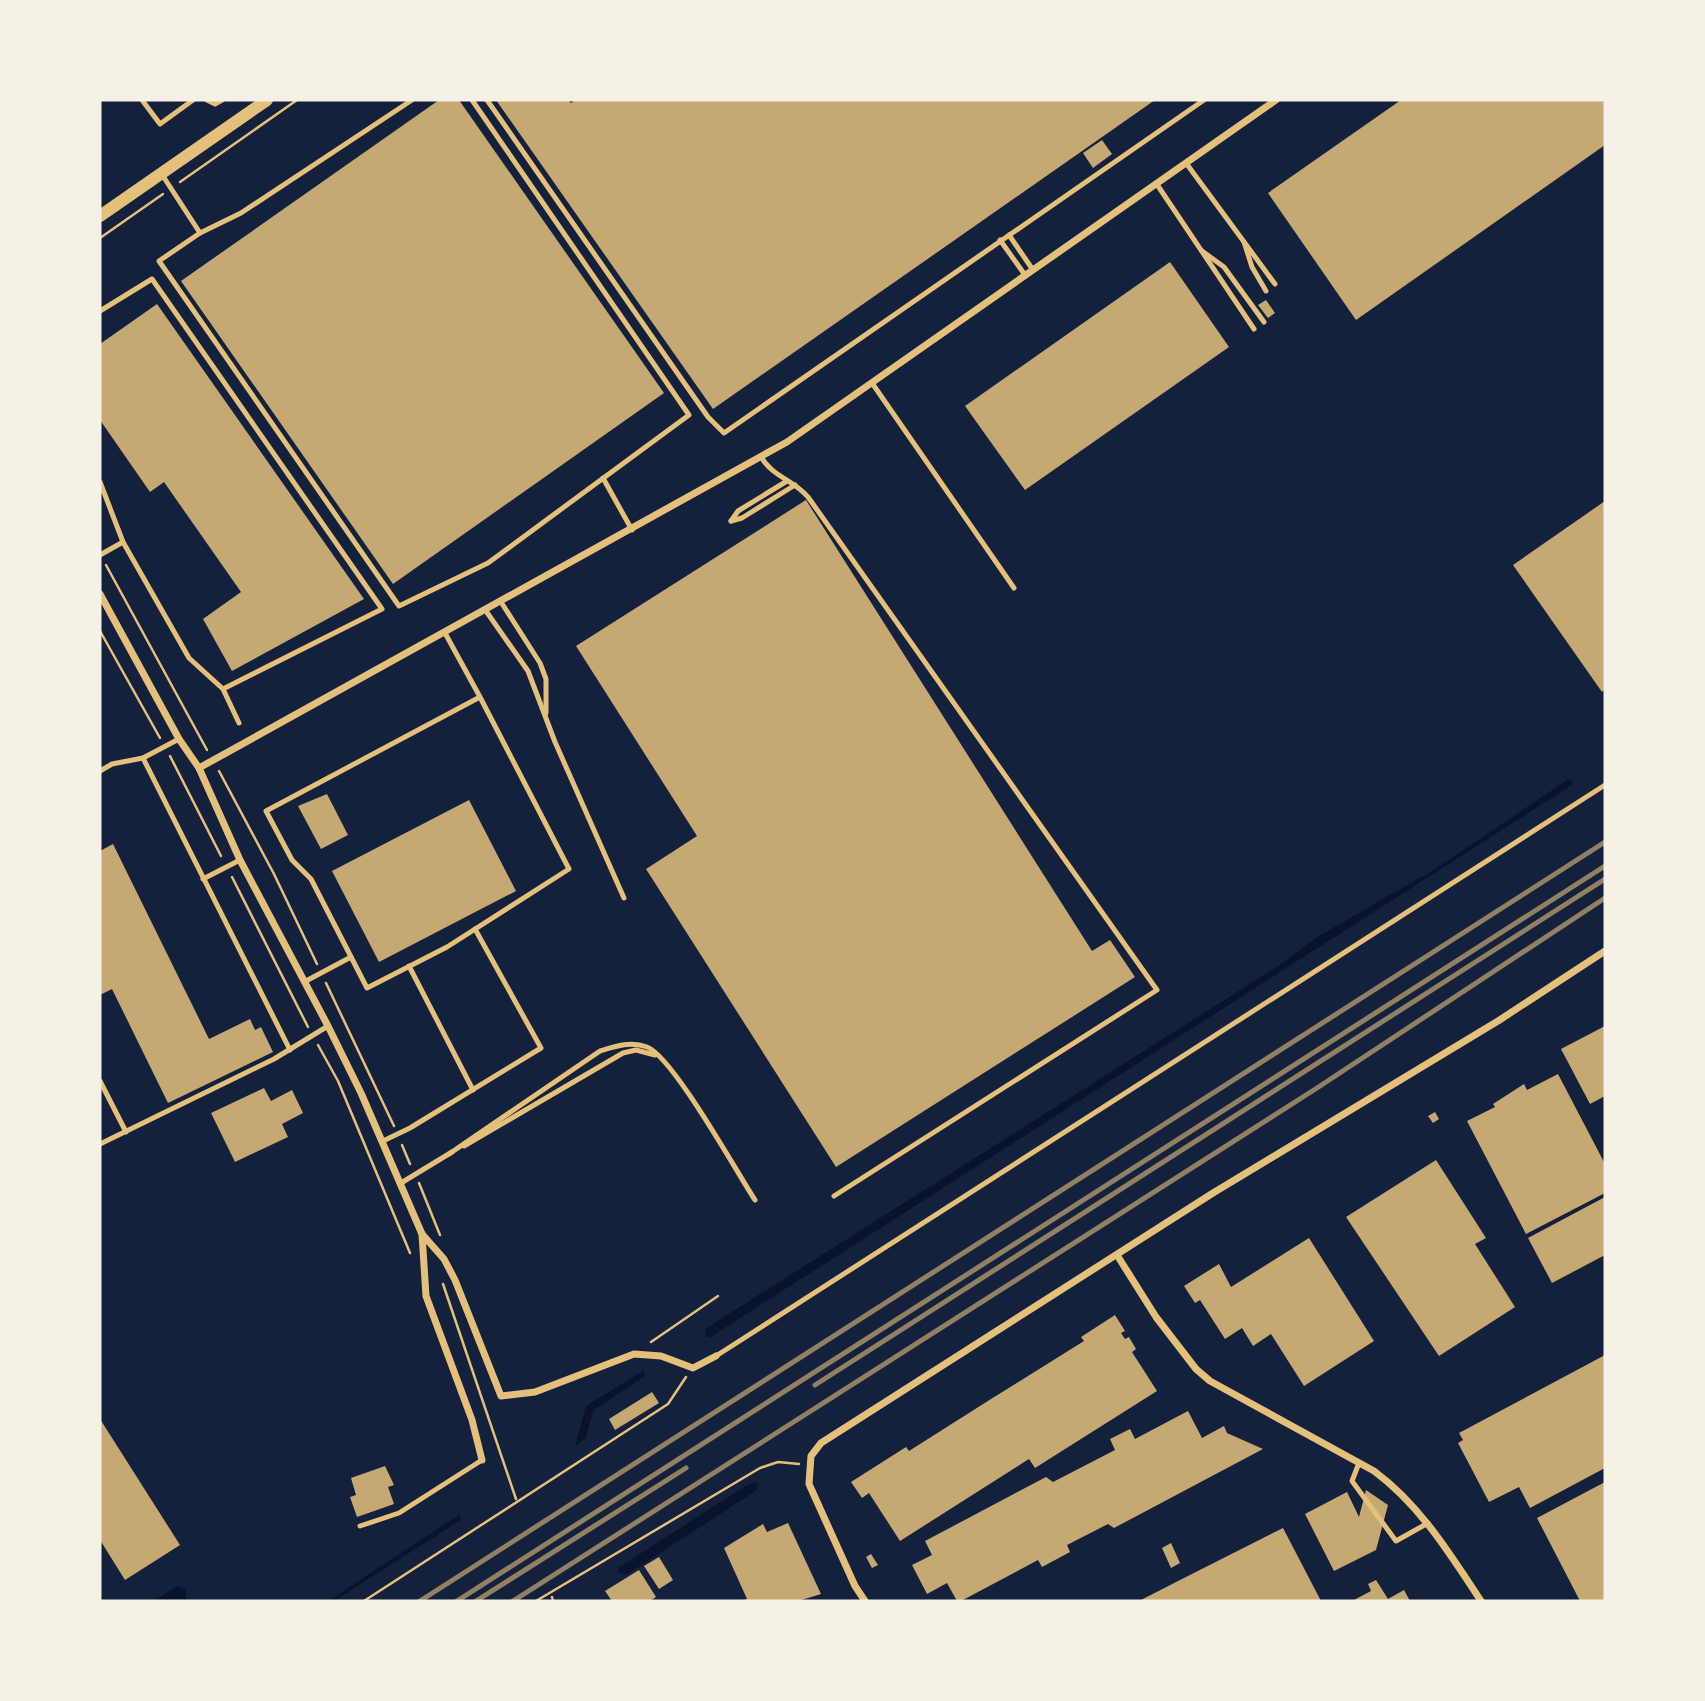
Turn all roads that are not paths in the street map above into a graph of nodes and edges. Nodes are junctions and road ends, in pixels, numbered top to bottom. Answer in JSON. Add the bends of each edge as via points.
{"nodes":[{"id":1,"x":142,"y":100,"type":"edge"},
{"id":2,"x":193,"y":100,"type":"edge"},
{"id":3,"x":207,"y":100,"type":"edge"},
{"id":4,"x":222,"y":100,"type":"edge"},
{"id":5,"x":267,"y":100,"type":"edge"},
{"id":6,"x":412,"y":100,"type":"edge"},
{"id":7,"x":472,"y":100,"type":"edge"},
{"id":8,"x":487,"y":100,"type":"edge"},
{"id":9,"x":1204,"y":100,"type":"edge"},
{"id":10,"x":1276,"y":100,"type":"edge"},
{"id":11,"x":252,"y":104,"type":"edge"},
{"id":12,"x":1186,"y":163,"type":"junction"},
{"id":13,"x":161,"y":173,"type":"junction"},
{"id":14,"x":1156,"y":183,"type":"junction"},
{"id":15,"x":100,"y":216,"type":"edge"},
{"id":16,"x":200,"y":233,"type":"junction"},
{"id":17,"x":1009,"y":235,"type":"junction"},
{"id":18,"x":1244,"y":239,"type":"junction"},
{"id":19,"x":1000,"y":240,"type":"junction"},
{"id":20,"x":1199,"y":249,"type":"junction"},
{"id":21,"x":1029,"y":273,"type":"junction"},
{"id":22,"x":1275,"y":284,"type":"dead end"},
{"id":23,"x":1266,"y":291,"type":"dead end"},
{"id":24,"x":100,"y":311,"type":"edge"},
{"id":25,"x":1264,"y":322,"type":"dead end"},
{"id":26,"x":1254,"y":329,"type":"dead end"},
{"id":27,"x":872,"y":383,"type":"junction"},
{"id":28,"x":761,"y":457,"type":"junction"},
{"id":29,"x":603,"y":478,"type":"junction"},
{"id":30,"x":787,"y":481,"type":"junction"},
{"id":31,"x":100,"y":482,"type":"edge"},
{"id":32,"x":795,"y":485,"type":"junction"},
{"id":33,"x":632,"y":530,"type":"junction"},
{"id":34,"x":123,"y":542,"type":"junction"},
{"id":35,"x":100,"y":555,"type":"edge"},
{"id":36,"x":1014,"y":588,"type":"dead end"},
{"id":37,"x":100,"y":594,"type":"edge"},
{"id":38,"x":501,"y":602,"type":"junction"},
{"id":39,"x":486,"y":611,"type":"junction"},
{"id":40,"x":445,"y":634,"type":"junction"},
{"id":41,"x":223,"y":689,"type":"junction"},
{"id":42,"x":480,"y":697,"type":"junction"},
{"id":43,"x":546,"y":720,"type":"junction"},
{"id":44,"x":239,"y":723,"type":"dead end"},
{"id":45,"x":179,"y":739,"type":"junction"},
{"id":46,"x":143,"y":758,"type":"junction"},
{"id":47,"x":199,"y":768,"type":"junction"},
{"id":48,"x":100,"y":771,"type":"edge"},
{"id":49,"x":1605,"y":785,"type":"edge"},
{"id":50,"x":240,"y":860,"type":"junction"},
{"id":51,"x":203,"y":878,"type":"junction"},
{"id":52,"x":624,"y":898,"type":"dead end"},
{"id":53,"x":475,"y":929,"type":"junction"},
{"id":54,"x":1605,"y":951,"type":"edge"},
{"id":55,"x":351,"y":957,"type":"junction"},
{"id":56,"x":409,"y":967,"type":"junction"},
{"id":57,"x":306,"y":981,"type":"junction"},
{"id":58,"x":328,"y":1026,"type":"junction"},
{"id":59,"x":290,"y":1050,"type":"junction"},
{"id":60,"x":660,"y":1057,"type":"junction"},
{"id":61,"x":100,"y":1081,"type":"edge"},
{"id":62,"x":472,"y":1090,"type":"junction"},
{"id":63,"x":126,"y":1132,"type":"junction"},
{"id":64,"x":383,"y":1141,"type":"junction"},
{"id":65,"x":100,"y":1144,"type":"edge"},
{"id":66,"x":449,"y":1154,"type":"junction"},
{"id":67,"x":401,"y":1183,"type":"junction"},
{"id":68,"x":834,"y":1196,"type":"dead end"},
{"id":69,"x":755,"y":1200,"type":"dead end"},
{"id":70,"x":422,"y":1234,"type":"junction"},
{"id":71,"x":1117,"y":1255,"type":"junction"},
{"id":72,"x":716,"y":1356,"type":"joint"},
{"id":73,"x":482,"y":1460,"type":"joint"},
{"id":74,"x":1359,"y":1463,"type":"junction"},
{"id":75,"x":1428,"y":1523,"type":"junction"},
{"id":76,"x":360,"y":1526,"type":"dead end"},
{"id":77,"x":865,"y":1601,"type":"edge"},
{"id":78,"x":1481,"y":1601,"type":"edge"}],
"edges":[{"from":1,"to":2,"type":"lane","via":[[160,124]]},
{"from":3,"to":4,"type":"lane","via":[[215,104]]},
{"from":5,"to":11,"type":"street"},
{"from":6,"to":16,"type":"lane","via":[[241,213]]},
{"from":7,"to":29,"type":"lane","via":[[689,415]]},
{"from":8,"to":19,"type":"lane","via":[[708,417],[724,433]]},
{"from":9,"to":17,"type":"lane"},
{"from":10,"to":12,"type":"street"},
{"from":11,"to":13,"type":"street"},
{"from":12,"to":14,"type":"street"},
{"from":12,"to":18,"type":"lane"},
{"from":13,"to":15,"type":"street"},
{"from":13,"to":16,"type":"lane"},
{"from":14,"to":20,"type":"lane"},
{"from":14,"to":21,"type":"street"},
{"from":16,"to":29,"type":"lane","via":[[159,261],[399,606],[488,563]]},
{"from":17,"to":19,"type":"lane"},
{"from":17,"to":21,"type":"lane"},
{"from":18,"to":22,"type":"lane"},
{"from":18,"to":23,"type":"lane","via":[[1252,267]]},
{"from":19,"to":21,"type":"lane"},
{"from":20,"to":25,"type":"lane","via":[[1224,267]]},
{"from":20,"to":26,"type":"lane"},
{"from":21,"to":27,"type":"street"},
{"from":24,"to":41,"type":"lane","via":[[152,279],[382,609]]},
{"from":27,"to":28,"type":"street"},
{"from":27,"to":36,"type":"lane"},
{"from":28,"to":30,"type":"lane"},
{"from":28,"to":33,"type":"street"},
{"from":29,"to":33,"type":"lane"},
{"from":30,"to":32,"type":"lane"},
{"from":30,"to":32,"type":"lane","via":[[738,511],[731,521]]},
{"from":31,"to":34,"type":"lane"},
{"from":32,"to":68,"type":"lane","via":[[816,508],[1157,990]]},
{"from":33,"to":38,"type":"street"},
{"from":34,"to":35,"type":"lane"},
{"from":34,"to":41,"type":"lane","via":[[189,658]]},
{"from":37,"to":45,"type":"street"},
{"from":38,"to":39,"type":"street"},
{"from":38,"to":43,"type":"lane","via":[[540,663],[546,679]]},
{"from":39,"to":40,"type":"street"},
{"from":39,"to":43,"type":"lane","via":[[528,671]]},
{"from":40,"to":42,"type":"lane"},
{"from":40,"to":47,"type":"street"},
{"from":41,"to":44,"type":"lane"},
{"from":42,"to":53,"type":"lane","via":[[569,869]]},
{"from":42,"to":55,"type":"lane","via":[[266,811],[292,860],[311,879]]},
{"from":43,"to":52,"type":"lane"},
{"from":45,"to":46,"type":"lane"},
{"from":45,"to":47,"type":"street"},
{"from":46,"to":48,"type":"lane"},
{"from":46,"to":51,"type":"lane"},
{"from":47,"to":50,"type":"street"},
{"from":49,"to":72,"type":"lane"},
{"from":50,"to":51,"type":"lane"},
{"from":50,"to":57,"type":"street"},
{"from":51,"to":59,"type":"lane"},
{"from":53,"to":56,"type":"lane"},
{"from":53,"to":62,"type":"lane","via":[[541,1048]]},
{"from":54,"to":71,"type":"street"},
{"from":55,"to":56,"type":"lane","via":[[367,988]]},
{"from":55,"to":57,"type":"lane"},
{"from":56,"to":62,"type":"lane"},
{"from":57,"to":58,"type":"street"},
{"from":58,"to":59,"type":"lane"},
{"from":58,"to":64,"type":"street"},
{"from":59,"to":63,"type":"lane"},
{"from":60,"to":66,"type":"lane","via":[[636,1050],[623,1053]]},
{"from":60,"to":66,"type":"lane","via":[[637,1044],[600,1051]]},
{"from":60,"to":69,"type":"lane"},
{"from":61,"to":63,"type":"lane"},
{"from":62,"to":64,"type":"lane"},
{"from":63,"to":65,"type":"lane"},
{"from":64,"to":67,"type":"street"},
{"from":66,"to":67,"type":"lane"},
{"from":67,"to":70,"type":"street"},
{"from":70,"to":72,"type":"street","via":[[455,1280],[501,1396],[535,1392],[634,1354],[661,1356],[689,1367]]},
{"from":70,"to":73,"type":"street","via":[[426,1296]]},
{"from":71,"to":74,"type":"street","via":[[1195,1369]]},
{"from":71,"to":77,"type":"street","via":[[834,1434],[811,1456],[808,1468],[814,1501]]},
{"from":73,"to":76,"type":"lane","via":[[399,1513]]},
{"from":74,"to":75,"type":"street","via":[[1392,1485]]},
{"from":74,"to":75,"type":"lane","via":[[1352,1481],[1396,1541]]},
{"from":75,"to":78,"type":"street"}]}
